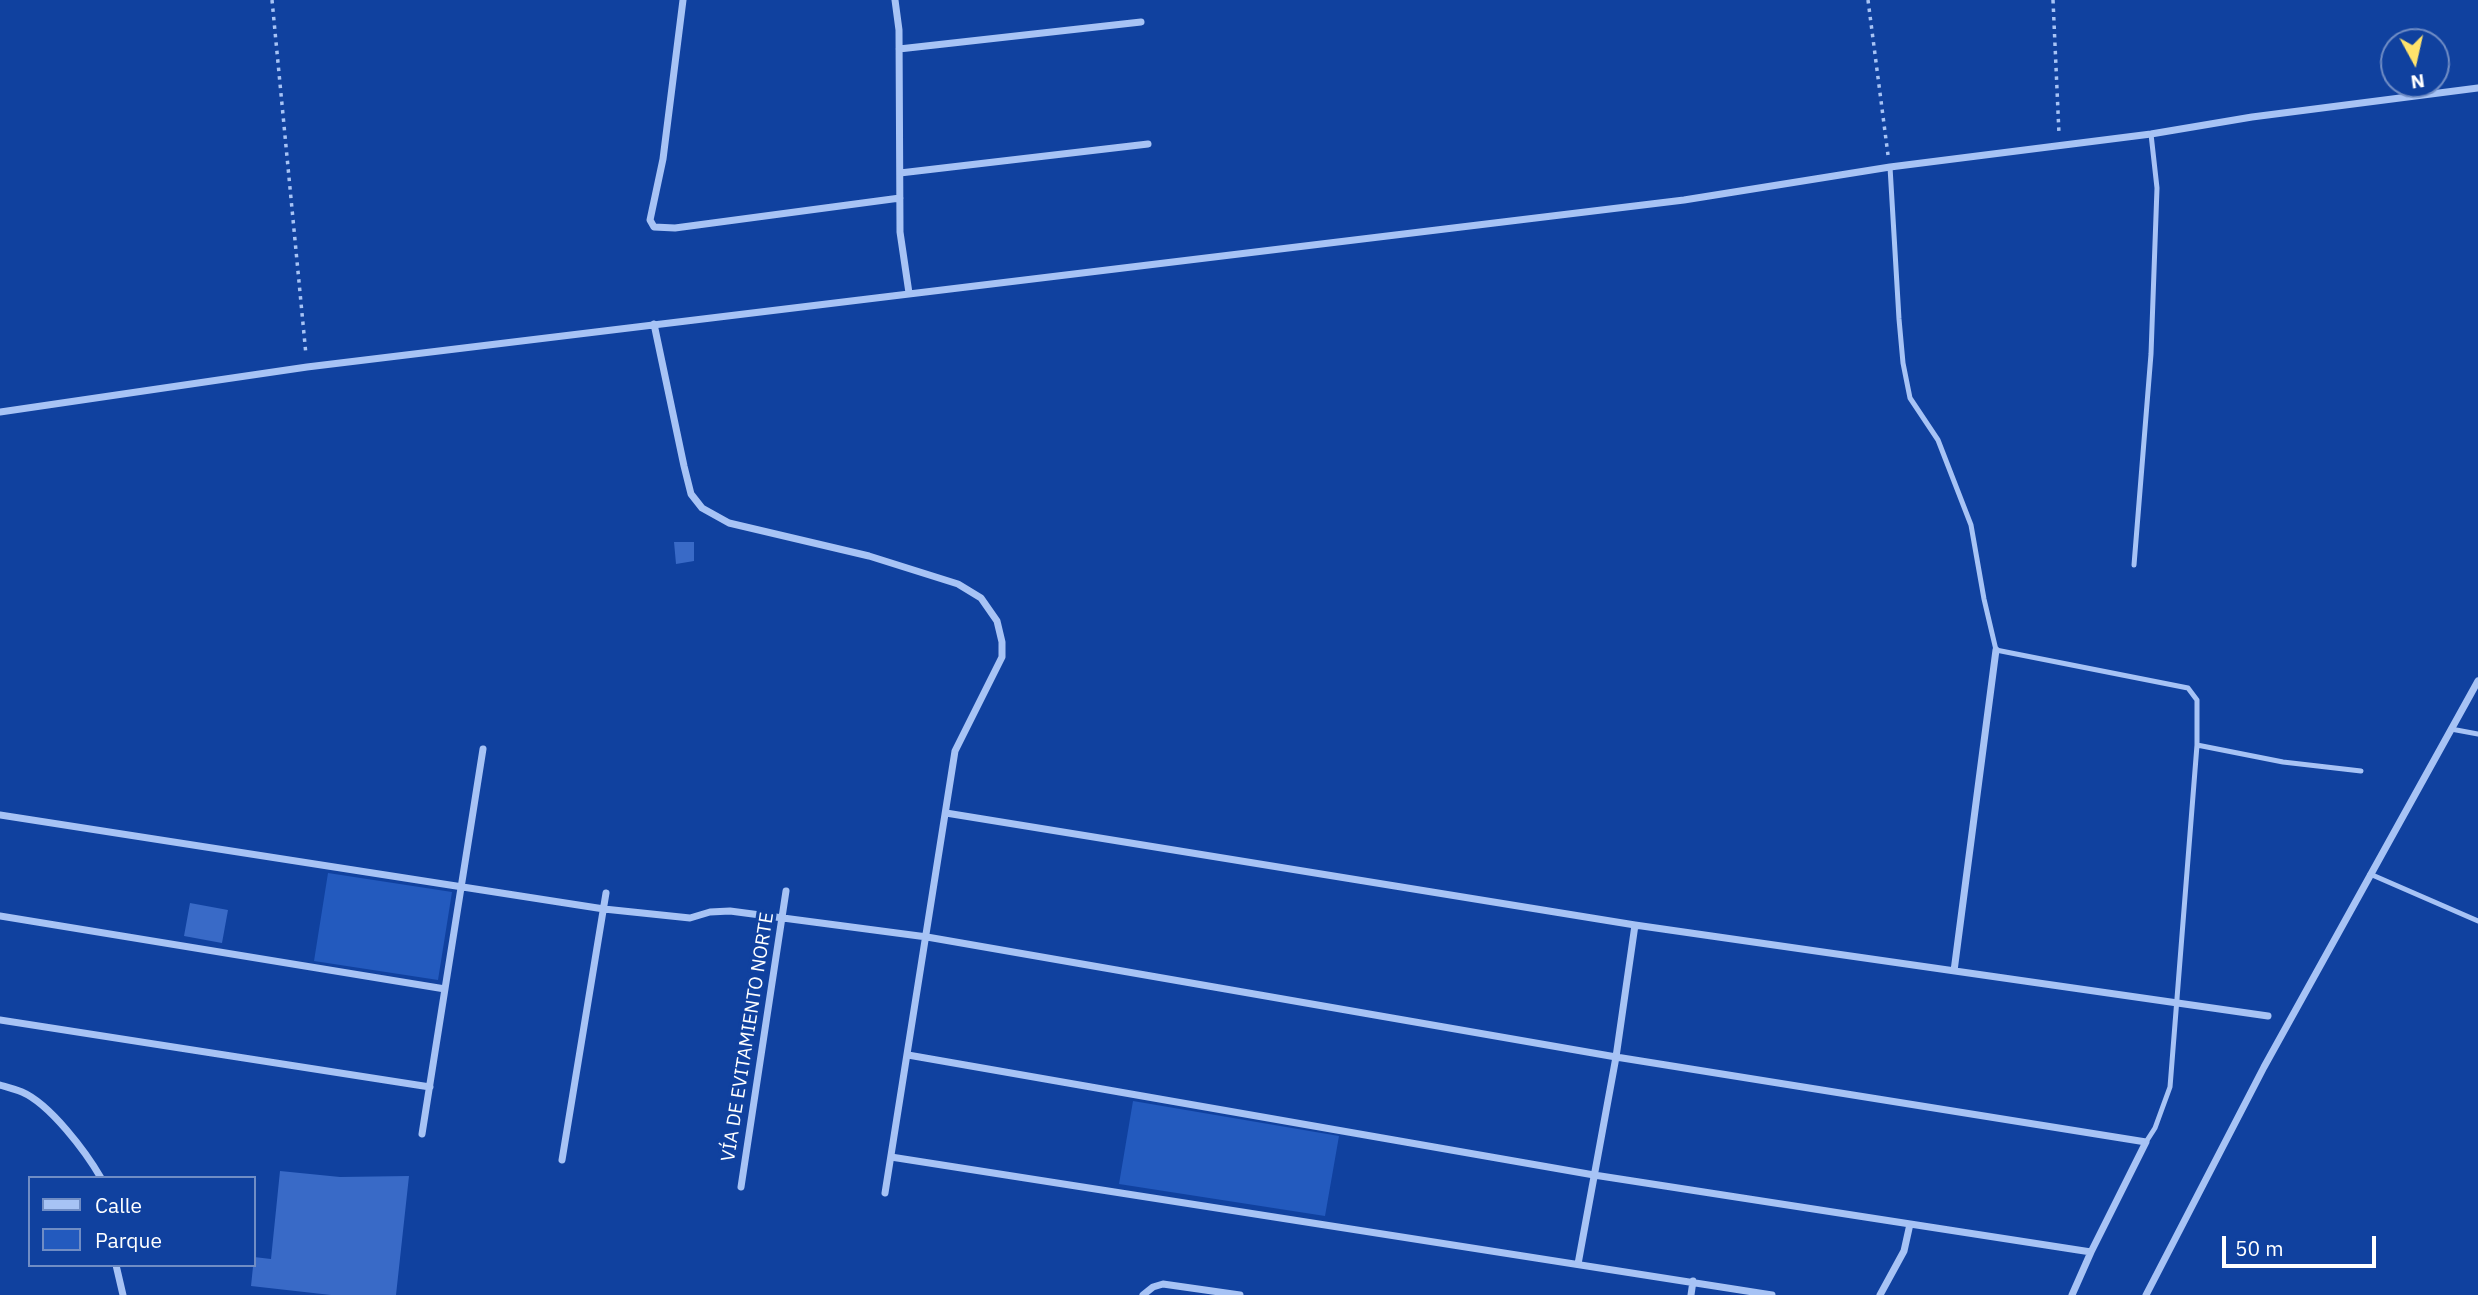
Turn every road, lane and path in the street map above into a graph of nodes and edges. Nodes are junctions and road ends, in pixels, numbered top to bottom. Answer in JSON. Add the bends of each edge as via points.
{"nodes":[{"id":1,"x":272,"y":0,"type":"edge"},
{"id":2,"x":683,"y":0,"type":"edge"},
{"id":3,"x":895,"y":0,"type":"edge"},
{"id":4,"x":1868,"y":0,"type":"edge"},
{"id":5,"x":2053,"y":0,"type":"edge"},
{"id":6,"x":1141,"y":22,"type":"dead end"},
{"id":7,"x":899,"y":49,"type":"junction"},
{"id":8,"x":2478,"y":88,"type":"edge"},
{"id":9,"x":2151,"y":134,"type":"junction"},
{"id":10,"x":1148,"y":144,"type":"dead end"},
{"id":11,"x":2059,"y":145,"type":"junction"},
{"id":12,"x":1890,"y":167,"type":"junction"},
{"id":13,"x":900,"y":173,"type":"junction"},
{"id":14,"x":900,"y":198,"type":"junction"},
{"id":15,"x":909,"y":293,"type":"junction"},
{"id":16,"x":654,"y":324,"type":"junction"},
{"id":17,"x":307,"y":367,"type":"junction"},
{"id":18,"x":0,"y":412,"type":"edge"},
{"id":19,"x":2134,"y":565,"type":"dead end"},
{"id":20,"x":1996,"y":650,"type":"junction"},
{"id":21,"x":2478,"y":681,"type":"edge"},
{"id":22,"x":2451,"y":729,"type":"junction"},
{"id":23,"x":2478,"y":734,"type":"edge"},
{"id":24,"x":2197,"y":744,"type":"junction"},
{"id":25,"x":484,"y":749,"type":"dead end"},
{"id":26,"x":2361,"y":771,"type":"dead end"},
{"id":27,"x":946,"y":813,"type":"junction"},
{"id":28,"x":0,"y":815,"type":"edge"},
{"id":29,"x":2370,"y":874,"type":"junction"},
{"id":30,"x":460,"y":887,"type":"junction"},
{"id":31,"x":786,"y":891,"type":"dead end"},
{"id":32,"x":607,"y":894,"type":"dead end"},
{"id":33,"x":604,"y":909,"type":"junction"},
{"id":34,"x":0,"y":916,"type":"edge"},
{"id":35,"x":782,"y":918,"type":"junction"},
{"id":36,"x":2478,"y":921,"type":"edge"},
{"id":37,"x":1635,"y":925,"type":"junction"},
{"id":38,"x":927,"y":937,"type":"junction"},
{"id":39,"x":1954,"y":971,"type":"junction"},
{"id":40,"x":445,"y":989,"type":"junction"},
{"id":41,"x":2177,"y":1003,"type":"junction"},
{"id":42,"x":2267,"y":1016,"type":"dead end"},
{"id":43,"x":0,"y":1020,"type":"edge"},
{"id":44,"x":908,"y":1055,"type":"junction"},
{"id":45,"x":1616,"y":1057,"type":"junction"},
{"id":46,"x":0,"y":1085,"type":"edge"},
{"id":47,"x":430,"y":1087,"type":"junction"},
{"id":48,"x":422,"y":1134,"type":"dead end"},
{"id":49,"x":2146,"y":1142,"type":"junction"},
{"id":50,"x":891,"y":1157,"type":"junction"},
{"id":51,"x":562,"y":1160,"type":"dead end"},
{"id":52,"x":1594,"y":1175,"type":"junction"},
{"id":53,"x":100,"y":1176,"type":"edge"},
{"id":54,"x":741,"y":1187,"type":"dead end"},
{"id":55,"x":885,"y":1193,"type":"dead end"},
{"id":56,"x":1910,"y":1224,"type":"junction"},
{"id":57,"x":2091,"y":1252,"type":"junction"},
{"id":58,"x":1578,"y":1264,"type":"junction"},
{"id":59,"x":117,"y":1267,"type":"edge"},
{"id":60,"x":1693,"y":1281,"type":"junction"},
{"id":61,"x":124,"y":1295,"type":"edge"},
{"id":62,"x":1143,"y":1295,"type":"edge"},
{"id":63,"x":1240,"y":1295,"type":"edge"},
{"id":64,"x":1691,"y":1295,"type":"edge"},
{"id":65,"x":1772,"y":1295,"type":"edge"},
{"id":66,"x":1880,"y":1295,"type":"edge"},
{"id":67,"x":2072,"y":1295,"type":"edge"},
{"id":68,"x":2146,"y":1295,"type":"edge"}],
"edges":[{"from":1,"to":17,"type":"path"},
{"from":2,"to":14,"type":"street","via":[[663,159],[650,220],[653,228]]},
{"from":3,"to":7,"type":"street"},
{"from":4,"to":12,"type":"path"},
{"from":5,"to":11,"type":"path"},
{"from":6,"to":7,"type":"street"},
{"from":7,"to":13,"type":"street"},
{"from":8,"to":9,"type":"street"},
{"from":9,"to":11,"type":"street"},
{"from":9,"to":19,"type":"lane","via":[[2157,188]]},
{"from":10,"to":13,"type":"street"},
{"from":11,"to":12,"type":"street"},
{"from":12,"to":15,"type":"street","via":[[1684,200]]},
{"from":12,"to":20,"type":"lane","via":[[1899,318],[1910,398],[1938,440],[1971,525]]},
{"from":13,"to":14,"type":"street"},
{"from":14,"to":15,"type":"street"},
{"from":15,"to":16,"type":"street"},
{"from":16,"to":17,"type":"street"},
{"from":16,"to":27,"type":"street","via":[[691,494],[702,508],[729,523],[869,556],[958,584],[981,598],[997,621],[1002,657],[955,751]]},
{"from":17,"to":18,"type":"street"},
{"from":20,"to":24,"type":"lane","via":[[2188,688],[2197,700]]},
{"from":20,"to":39,"type":"street"},
{"from":21,"to":22,"type":"street"},
{"from":22,"to":23,"type":"lane"},
{"from":22,"to":29,"type":"street"},
{"from":24,"to":26,"type":"lane","via":[[2283,762]]},
{"from":24,"to":41,"type":"lane"},
{"from":25,"to":30,"type":"street"},
{"from":27,"to":37,"type":"street"},
{"from":27,"to":38,"type":"street"},
{"from":28,"to":30,"type":"street"},
{"from":29,"to":36,"type":"lane"},
{"from":29,"to":68,"type":"street"},
{"from":30,"to":33,"type":"street"},
{"from":30,"to":40,"type":"street"},
{"from":31,"to":35,"type":"street","name":"VÍA DE EVITAMIENTO NORTE"},
{"from":32,"to":33,"type":"street"},
{"from":33,"to":35,"type":"street","via":[[690,918],[730,911]]},
{"from":33,"to":51,"type":"street"},
{"from":34,"to":40,"type":"street"},
{"from":35,"to":38,"type":"street"},
{"from":35,"to":54,"type":"street","name":"VÍA DE EVITAMIENTO NORTE"},
{"from":37,"to":39,"type":"street"},
{"from":37,"to":45,"type":"street"},
{"from":38,"to":44,"type":"street"},
{"from":38,"to":45,"type":"street"},
{"from":39,"to":41,"type":"street"},
{"from":40,"to":47,"type":"street"},
{"from":41,"to":42,"type":"street"},
{"from":41,"to":49,"type":"lane","via":[[2170,1087]]},
{"from":43,"to":47,"type":"street"},
{"from":44,"to":50,"type":"street"},
{"from":44,"to":52,"type":"street"},
{"from":45,"to":49,"type":"street"},
{"from":45,"to":52,"type":"street"},
{"from":46,"to":53,"type":"street","via":[[24,1092],[47,1111]]},
{"from":47,"to":48,"type":"street"},
{"from":49,"to":57,"type":"street"},
{"from":50,"to":55,"type":"street"},
{"from":50,"to":58,"type":"street"},
{"from":52,"to":56,"type":"street"},
{"from":52,"to":58,"type":"street"},
{"from":56,"to":57,"type":"street"},
{"from":56,"to":66,"type":"street","via":[[1905,1251]]},
{"from":57,"to":67,"type":"street"},
{"from":58,"to":60,"type":"street"},
{"from":59,"to":61,"type":"street"},
{"from":60,"to":64,"type":"street"},
{"from":60,"to":65,"type":"street"},
{"from":62,"to":63,"type":"street","via":[[1163,1284]]}]}
